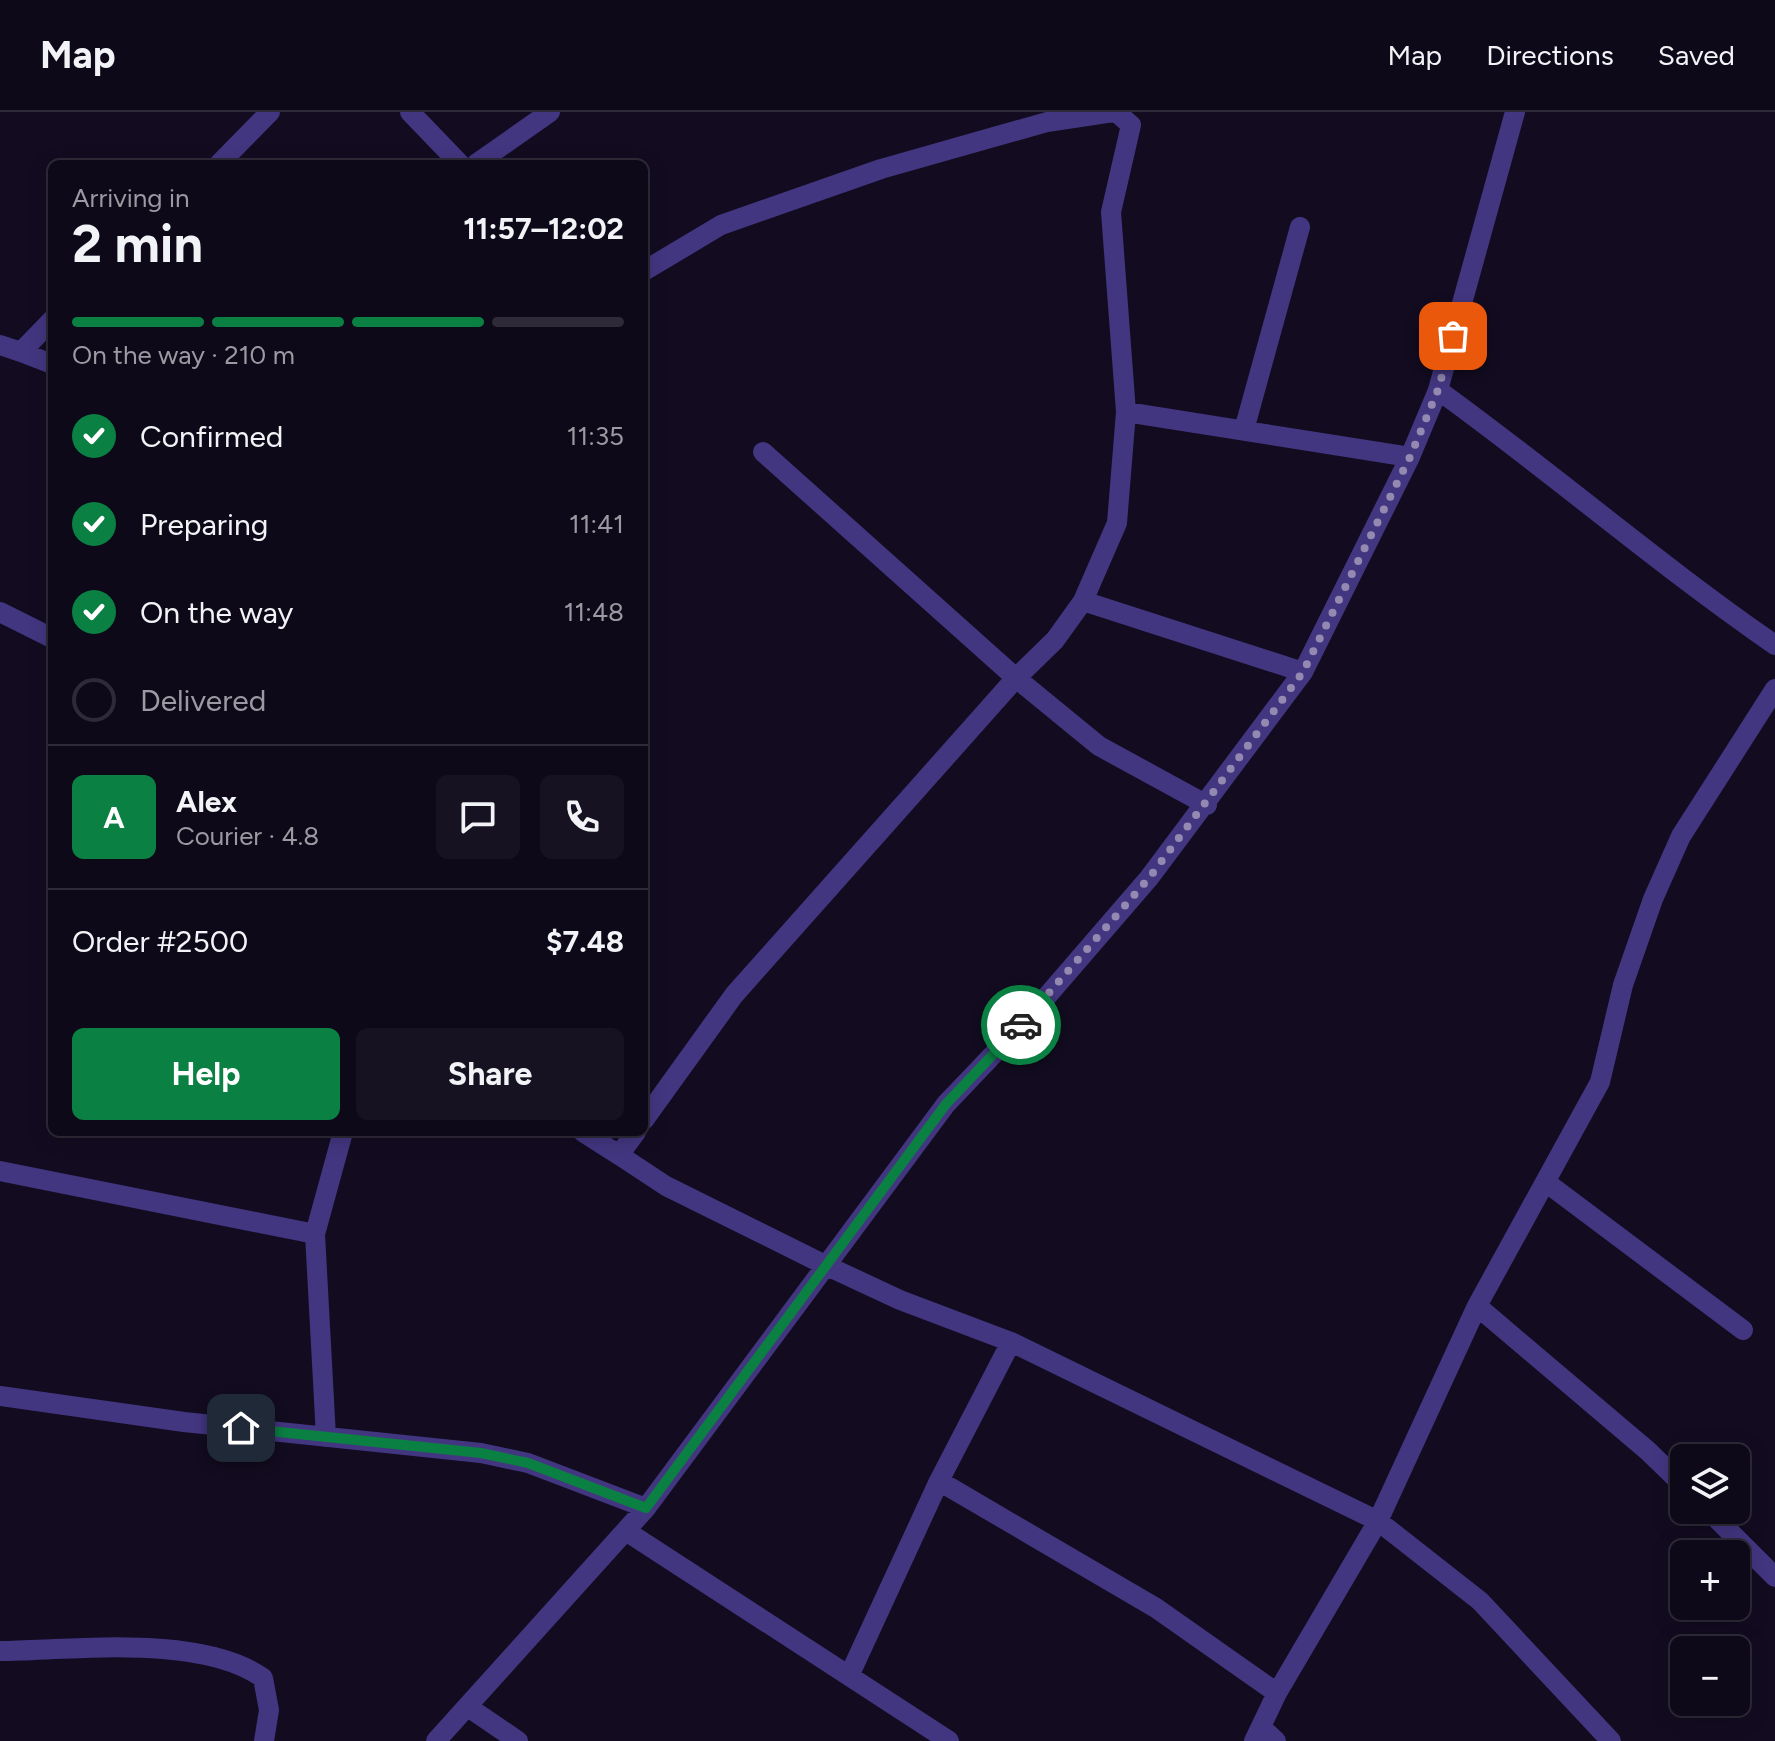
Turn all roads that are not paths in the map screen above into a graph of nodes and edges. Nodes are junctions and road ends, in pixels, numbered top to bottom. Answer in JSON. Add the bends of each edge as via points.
{"nodes":[{"id":1,"x":270,"y":112,"type":"edge"},
{"id":2,"x":410,"y":112,"type":"edge"},
{"id":3,"x":550,"y":112,"type":"edge"},
{"id":4,"x":1114,"y":112,"type":"edge"},
{"id":5,"x":1515,"y":112,"type":"edge"},
{"id":6,"x":223,"y":160,"type":"edge"},
{"id":7,"x":456,"y":160,"type":"edge"},
{"id":8,"x":482,"y":160,"type":"edge"},
{"id":9,"x":1300,"y":227,"type":"dead end"},
{"id":10,"x":648,"y":269,"type":"edge"},
{"id":11,"x":48,"y":324,"type":"edge"},
{"id":12,"x":0,"y":345,"type":"edge"},
{"id":13,"x":21,"y":352,"type":"junction"},
{"id":14,"x":48,"y":362,"type":"edge"},
{"id":15,"x":1438,"y":390,"type":"junction"},
{"id":16,"x":1126,"y":412,"type":"junction"},
{"id":17,"x":1244,"y":430,"type":"junction"},
{"id":18,"x":763,"y":452,"type":"dead end"},
{"id":19,"x":1410,"y":457,"type":"junction"},
{"id":20,"x":1083,"y":601,"type":"junction"},
{"id":21,"x":0,"y":612,"type":"edge"},
{"id":22,"x":48,"y":636,"type":"edge"},
{"id":23,"x":1775,"y":645,"type":"edge"},
{"id":24,"x":1303,"y":672,"type":"junction"},
{"id":25,"x":1016,"y":678,"type":"junction"},
{"id":26,"x":1775,"y":689,"type":"edge"},
{"id":27,"x":1207,"y":805,"type":"junction"},
{"id":28,"x":648,"y":1114,"type":"edge"},
{"id":29,"x":342,"y":1136,"type":"edge"},
{"id":30,"x":589,"y":1136,"type":"edge"},
{"id":31,"x":633,"y":1136,"type":"edge"},
{"id":32,"x":619,"y":1155,"type":"junction"},
{"id":33,"x":0,"y":1171,"type":"edge"},
{"id":34,"x":1547,"y":1183,"type":"junction"},
{"id":35,"x":315,"y":1234,"type":"junction"},
{"id":36,"x":827,"y":1266,"type":"junction"},
{"id":37,"x":1477,"y":1306,"type":"junction"},
{"id":38,"x":1743,"y":1330,"type":"dead end"},
{"id":39,"x":1011,"y":1342,"type":"junction"},
{"id":40,"x":0,"y":1396,"type":"edge"},
{"id":41,"x":326,"y":1437,"type":"junction"},
{"id":42,"x":1670,"y":1472,"type":"edge"},
{"id":43,"x":939,"y":1481,"type":"junction"},
{"id":44,"x":646,"y":1508,"type":"junction"},
{"id":45,"x":1378,"y":1521,"type":"junction"},
{"id":46,"x":1722,"y":1524,"type":"edge"},
{"id":47,"x":626,"y":1531,"type":"junction"},
{"id":48,"x":1775,"y":1577,"type":"edge"},
{"id":49,"x":0,"y":1651,"type":"edge"},
{"id":50,"x":849,"y":1676,"type":"junction"},
{"id":51,"x":1277,"y":1693,"type":"junction"},
{"id":52,"x":468,"y":1707,"type":"junction"},
{"id":53,"x":1264,"y":1736,"type":"edge"},
{"id":54,"x":264,"y":1741,"type":"edge"},
{"id":55,"x":436,"y":1741,"type":"edge"},
{"id":56,"x":518,"y":1741,"type":"edge"},
{"id":57,"x":949,"y":1741,"type":"edge"},
{"id":58,"x":1611,"y":1741,"type":"edge"}],
"edges":[{"from":1,"to":6,"type":"street"},
{"from":2,"to":7,"type":"street"},
{"from":3,"to":8,"type":"street"},
{"from":4,"to":10,"type":"street","via":[[1047,122],[881,169],[721,225]]},
{"from":4,"to":16,"type":"street","via":[[1131,125],[1111,212]]},
{"from":5,"to":15,"type":"street"},
{"from":9,"to":17,"type":"street"},
{"from":11,"to":13,"type":"street"},
{"from":12,"to":13,"type":"street"},
{"from":13,"to":14,"type":"street"},
{"from":15,"to":19,"type":"street"},
{"from":15,"to":23,"type":"street","via":[[1556,477],[1686,584]]},
{"from":16,"to":17,"type":"street"},
{"from":16,"to":20,"type":"street","via":[[1117,523]]},
{"from":17,"to":19,"type":"street"},
{"from":18,"to":25,"type":"street"},
{"from":19,"to":24,"type":"street"},
{"from":20,"to":24,"type":"street"},
{"from":20,"to":25,"type":"street","via":[[1055,640]]},
{"from":21,"to":22,"type":"street"},
{"from":24,"to":27,"type":"street"},
{"from":25,"to":27,"type":"street","via":[[1099,746]]},
{"from":25,"to":28,"type":"street","via":[[734,995]]},
{"from":26,"to":34,"type":"street","via":[[1681,836],[1623,985],[1600,1082]]},
{"from":27,"to":36,"type":"street","via":[[1029,1017],[946,1104]]},
{"from":29,"to":35,"type":"street"},
{"from":30,"to":32,"type":"street"},
{"from":31,"to":32,"type":"street"},
{"from":32,"to":36,"type":"street","via":[[666,1186]]},
{"from":33,"to":35,"type":"street"},
{"from":34,"to":37,"type":"street"},
{"from":34,"to":38,"type":"street"},
{"from":35,"to":41,"type":"street"},
{"from":36,"to":39,"type":"street"},
{"from":36,"to":44,"type":"street"},
{"from":37,"to":42,"type":"street"},
{"from":37,"to":45,"type":"street"},
{"from":39,"to":43,"type":"street"},
{"from":39,"to":45,"type":"street"},
{"from":40,"to":41,"type":"street"},
{"from":41,"to":44,"type":"street","via":[[528,1463]]},
{"from":43,"to":50,"type":"street"},
{"from":43,"to":51,"type":"street","via":[[1156,1608]]},
{"from":44,"to":47,"type":"street"},
{"from":45,"to":51,"type":"street"},
{"from":45,"to":58,"type":"street","via":[[1480,1601]]},
{"from":46,"to":48,"type":"street"},
{"from":47,"to":50,"type":"street"},
{"from":47,"to":52,"type":"street"},
{"from":49,"to":54,"type":"street","via":[[180,1649],[244,1664],[263,1678],[269,1710]]},
{"from":50,"to":57,"type":"street"},
{"from":51,"to":53,"type":"street"},
{"from":52,"to":55,"type":"street"},
{"from":52,"to":56,"type":"street"}]}
